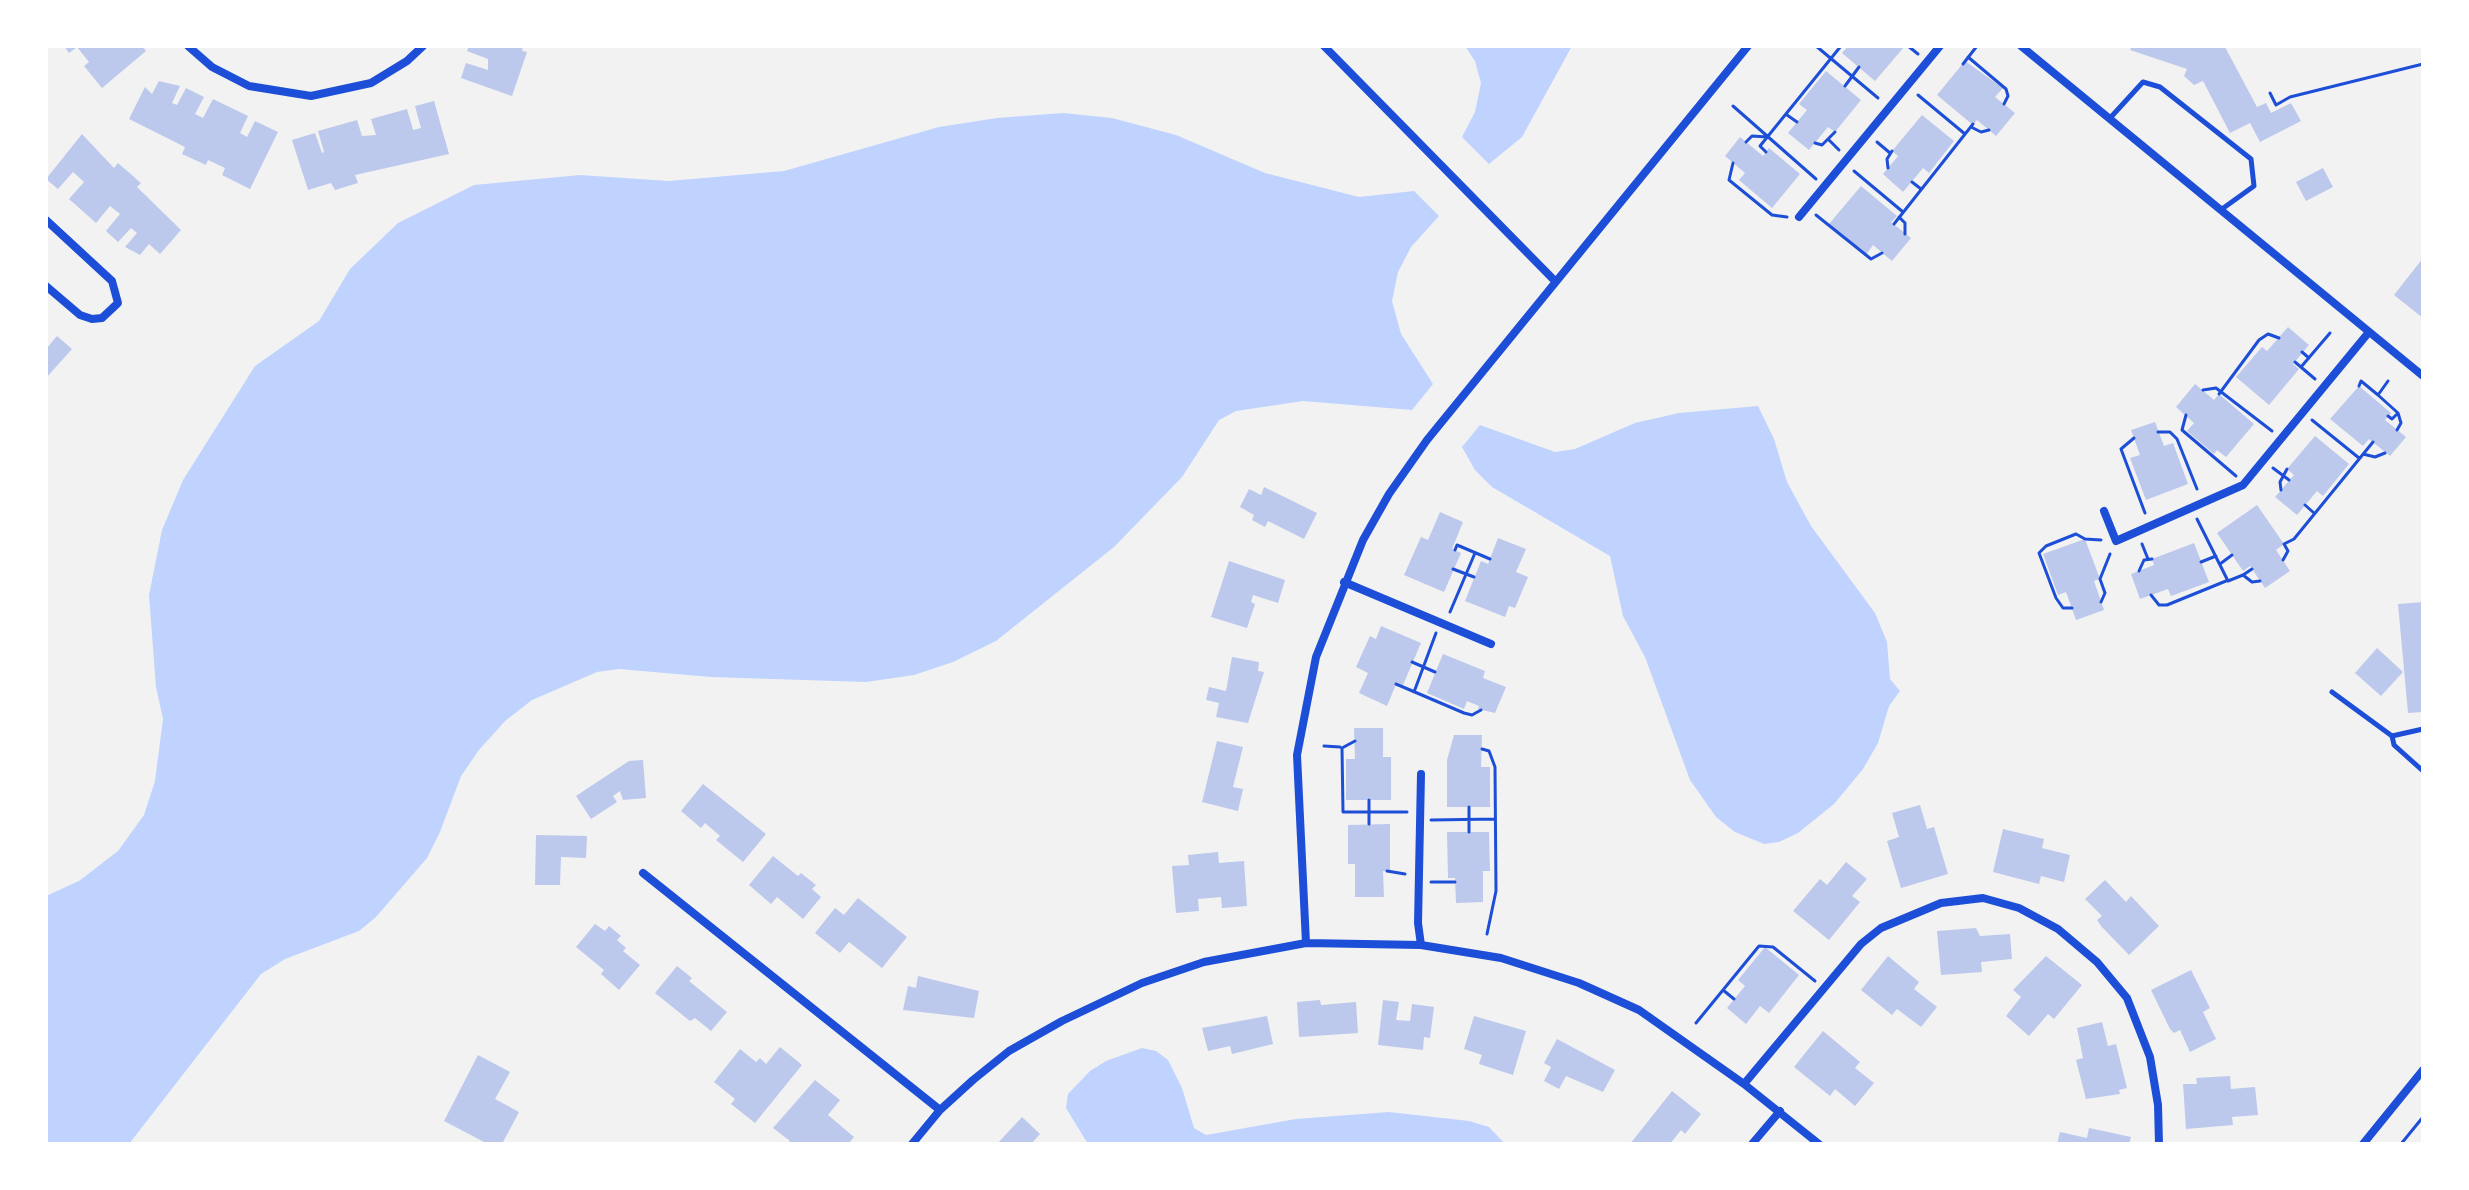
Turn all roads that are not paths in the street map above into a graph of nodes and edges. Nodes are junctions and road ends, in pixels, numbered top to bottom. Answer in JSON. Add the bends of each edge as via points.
{"nodes":[{"id":1,"x":188,"y":46,"type":"edge"},
{"id":2,"x":423,"y":46,"type":"edge"},
{"id":3,"x":1324,"y":46,"type":"edge"},
{"id":4,"x":1748,"y":46,"type":"edge"},
{"id":5,"x":1940,"y":46,"type":"edge"},
{"id":6,"x":2021,"y":46,"type":"edge"},
{"id":7,"x":2111,"y":117,"type":"junction"},
{"id":8,"x":2222,"y":209,"type":"junction"},
{"id":9,"x":1799,"y":217,"type":"road end"},
{"id":10,"x":46,"y":220,"type":"edge"},
{"id":11,"x":1554,"y":280,"type":"junction"},
{"id":12,"x":46,"y":286,"type":"edge"},
{"id":13,"x":2369,"y":332,"type":"junction"},
{"id":14,"x":2423,"y":376,"type":"edge"},
{"id":15,"x":2104,"y":511,"type":"dead end"},
{"id":16,"x":1344,"y":582,"type":"junction"},
{"id":17,"x":1491,"y":644,"type":"dead end"},
{"id":18,"x":2332,"y":692,"type":"dead end"},
{"id":19,"x":2423,"y":729,"type":"edge"},
{"id":20,"x":2392,"y":736,"type":"junction"},
{"id":21,"x":2423,"y":771,"type":"edge"},
{"id":22,"x":1421,"y":774,"type":"dead end"},
{"id":23,"x":643,"y":873,"type":"dead end"},
{"id":24,"x":1306,"y":943,"type":"junction"},
{"id":25,"x":1421,"y":945,"type":"junction"},
{"id":26,"x":2423,"y":1070,"type":"edge"},
{"id":27,"x":1744,"y":1084,"type":"junction"},
{"id":28,"x":940,"y":1110,"type":"junction"},
{"id":29,"x":1780,"y":1111,"type":"junction"},
{"id":30,"x":912,"y":1144,"type":"edge"},
{"id":31,"x":1752,"y":1144,"type":"edge"},
{"id":32,"x":1819,"y":1144,"type":"edge"},
{"id":33,"x":2159,"y":1144,"type":"edge"},
{"id":34,"x":2363,"y":1144,"type":"edge"}],
"edges":[{"from":1,"to":2,"type":"street","via":[[212,67],[249,86],[311,96],[371,83]]},
{"from":3,"to":11,"type":"street"},
{"from":4,"to":11,"type":"street"},
{"from":5,"to":9,"type":"street"},
{"from":6,"to":7,"type":"street"},
{"from":7,"to":8,"type":"street"},
{"from":7,"to":8,"type":"lane","via":[[2143,82],[2160,87],[2251,159],[2254,186]]},
{"from":8,"to":13,"type":"street"},
{"from":10,"to":12,"type":"street","via":[[112,281],[118,303],[102,318],[92,319]]},
{"from":11,"to":16,"type":"street","via":[[1397,483]]},
{"from":13,"to":14,"type":"street"},
{"from":13,"to":15,"type":"street","via":[[2245,483],[2116,541]]},
{"from":16,"to":17,"type":"street"},
{"from":16,"to":24,"type":"street","via":[[1316,657],[1297,755]]},
{"from":18,"to":20,"type":"lane"},
{"from":19,"to":20,"type":"lane"},
{"from":20,"to":21,"type":"lane","via":[[2394,745]]},
{"from":22,"to":25,"type":"street"},
{"from":23,"to":28,"type":"street"},
{"from":24,"to":25,"type":"street"},
{"from":24,"to":28,"type":"street","via":[[1204,962],[1142,983],[1009,1051]]},
{"from":25,"to":27,"type":"street","via":[[1501,958],[1579,983],[1639,1010]]},
{"from":26,"to":34,"type":"street"},
{"from":27,"to":29,"type":"street"},
{"from":27,"to":33,"type":"street","via":[[1871,936],[1941,903],[1983,898],[2019,908],[2058,929],[2097,962],[2127,998],[2150,1057]]},
{"from":28,"to":30,"type":"street"},
{"from":29,"to":31,"type":"street"},
{"from":29,"to":32,"type":"street"}]}
